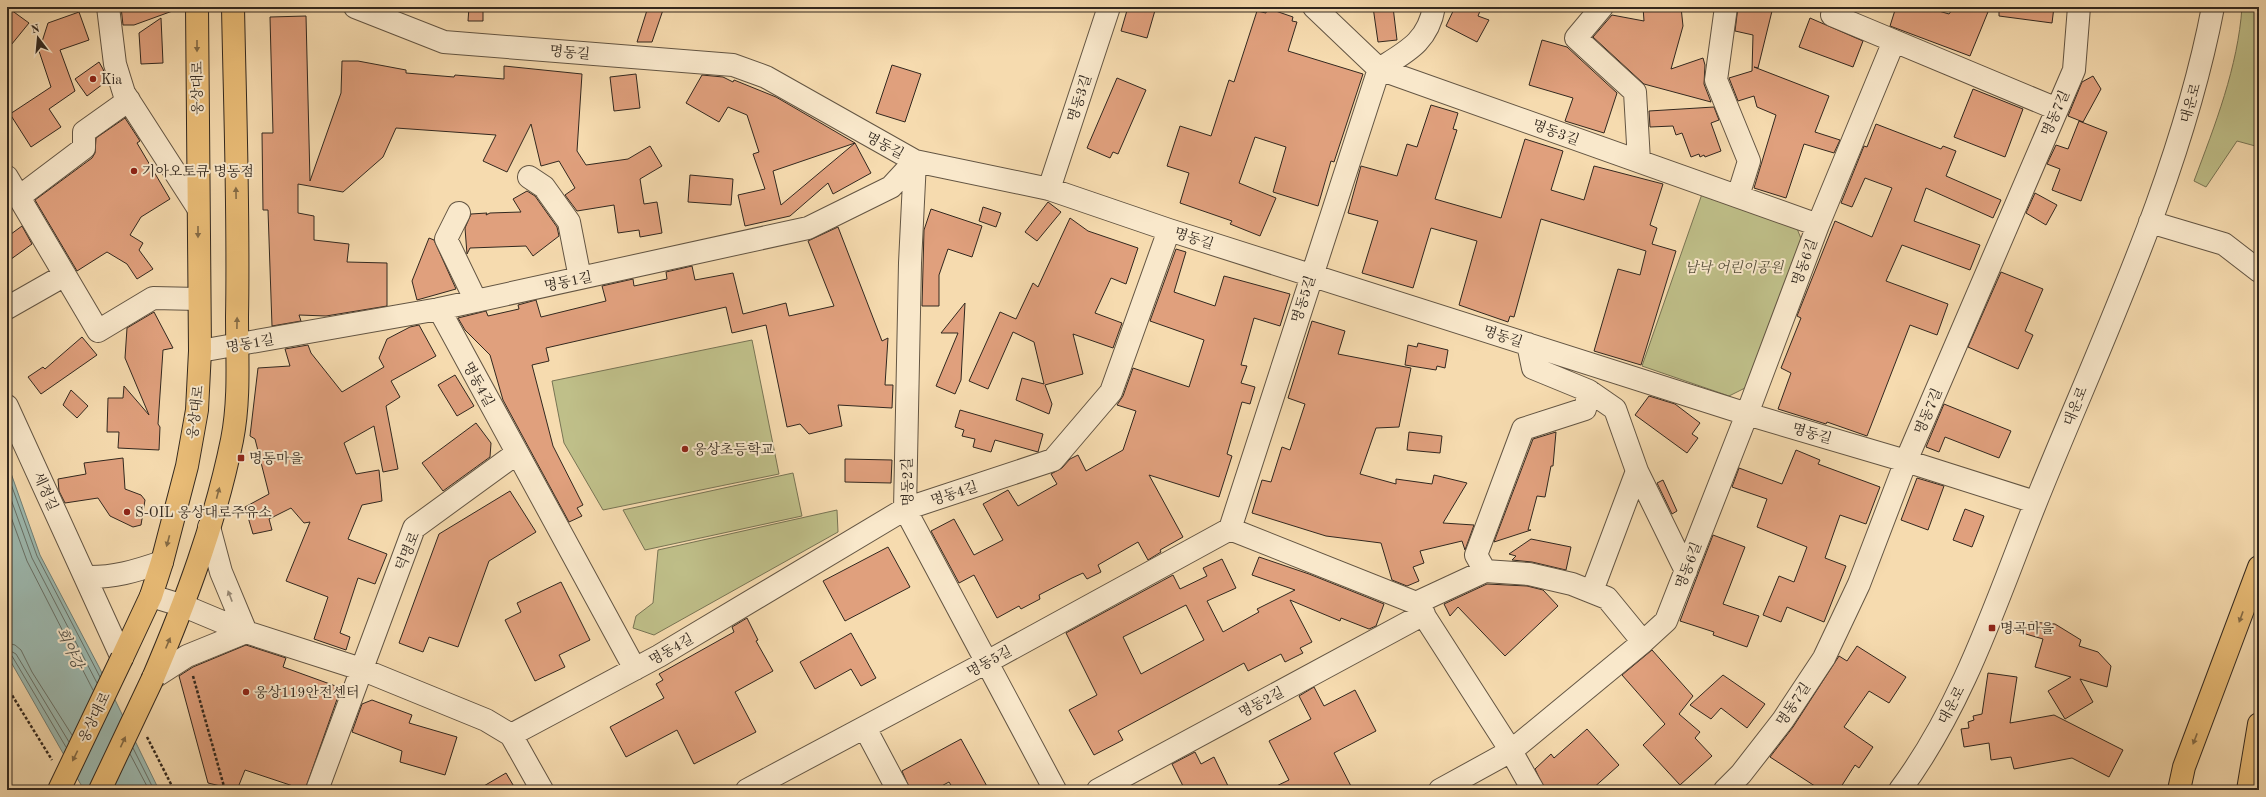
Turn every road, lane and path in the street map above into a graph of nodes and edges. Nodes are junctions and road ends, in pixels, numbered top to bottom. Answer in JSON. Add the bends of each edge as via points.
{"nodes":[{"id":1,"x":108,"y":7,"type":"edge"},
{"id":2,"x":197,"y":7,"type":"edge"},
{"id":3,"x":233,"y":7,"type":"edge"},
{"id":4,"x":355,"y":7,"type":"edge"},
{"id":5,"x":1109,"y":7,"type":"edge"},
{"id":6,"x":1314,"y":7,"type":"edge"},
{"id":7,"x":1434,"y":7,"type":"edge"},
{"id":8,"x":1602,"y":7,"type":"edge"},
{"id":9,"x":1726,"y":7,"type":"edge"},
{"id":10,"x":1835,"y":7,"type":"edge"},
{"id":11,"x":2079,"y":7,"type":"edge"},
{"id":12,"x":2213,"y":7,"type":"edge"},
{"id":13,"x":1894,"y":41,"type":"junction"},
{"id":14,"x":1379,"y":69,"type":"junction"},
{"id":15,"x":129,"y":100,"type":"junction"},
{"id":16,"x":2057,"y":109,"type":"junction"},
{"id":17,"x":915,"y":161,"type":"junction"},
{"id":18,"x":1639,"y":161,"type":"junction"},
{"id":19,"x":7,"y":177,"type":"edge"},
{"id":20,"x":529,"y":177,"type":"dead end"},
{"id":21,"x":1049,"y":190,"type":"junction"},
{"id":22,"x":1738,"y":196,"type":"junction"},
{"id":23,"x":19,"y":197,"type":"junction"},
{"id":24,"x":198,"y":208,"type":"junction"},
{"id":25,"x":458,"y":213,"type":"dead end"},
{"id":26,"x":2150,"y":222,"type":"junction"},
{"id":27,"x":1818,"y":225,"type":"junction"},
{"id":28,"x":1169,"y":230,"type":"junction"},
{"id":29,"x":2259,"y":271,"type":"edge"},
{"id":30,"x":65,"y":275,"type":"junction"},
{"id":31,"x":1311,"y":275,"type":"junction"},
{"id":32,"x":580,"y":278,"type":"junction"},
{"id":33,"x":199,"y":299,"type":"junction"},
{"id":34,"x":476,"y":301,"type":"junction"},
{"id":35,"x":7,"y":308,"type":"edge"},
{"id":36,"x":439,"y":309,"type":"junction"},
{"id":37,"x":1528,"y":344,"type":"junction"},
{"id":38,"x":237,"y":346,"type":"junction"},
{"id":39,"x":200,"y":351,"type":"junction"},
{"id":40,"x":1589,"y":391,"type":"junction"},
{"id":41,"x":7,"y":406,"type":"edge"},
{"id":42,"x":1747,"y":414,"type":"junction"},
{"id":43,"x":517,"y":453,"type":"junction"},
{"id":44,"x":1906,"y":461,"type":"junction"},
{"id":45,"x":1637,"y":471,"type":"junction"},
{"id":46,"x":2035,"y":502,"type":"junction"},
{"id":47,"x":905,"y":509,"type":"junction"},
{"id":48,"x":209,"y":527,"type":"junction"},
{"id":49,"x":1230,"y":529,"type":"junction"},
{"id":50,"x":162,"y":562,"type":"junction"},
{"id":51,"x":2259,"y":567,"type":"edge"},
{"id":52,"x":1485,"y":571,"type":"junction"},
{"id":53,"x":1686,"y":571,"type":"junction"},
{"id":54,"x":85,"y":577,"type":"junction"},
{"id":55,"x":1592,"y":591,"type":"junction"},
{"id":56,"x":151,"y":596,"type":"junction"},
{"id":57,"x":184,"y":606,"type":"junction"},
{"id":58,"x":1420,"y":609,"type":"junction"},
{"id":59,"x":246,"y":632,"type":"junction"},
{"id":60,"x":1643,"y":642,"type":"junction"},
{"id":61,"x":187,"y":656,"type":"junction"},
{"id":62,"x":122,"y":658,"type":"junction"},
{"id":63,"x":987,"y":662,"type":"junction"},
{"id":64,"x":361,"y":669,"type":"junction"},
{"id":65,"x":635,"y":669,"type":"junction"},
{"id":66,"x":153,"y":678,"type":"junction"},
{"id":67,"x":7,"y":687,"type":"edge"},
{"id":68,"x":2259,"y":724,"type":"edge"},
{"id":69,"x":865,"y":728,"type":"junction"},
{"id":70,"x":511,"y":735,"type":"junction"},
{"id":71,"x":1511,"y":751,"type":"junction"},
{"id":72,"x":55,"y":764,"type":"dead end"},
{"id":73,"x":58,"y":790,"type":"edge"},
{"id":74,"x":100,"y":790,"type":"edge"},
{"id":75,"x":225,"y":790,"type":"edge"},
{"id":76,"x":317,"y":790,"type":"edge"},
{"id":77,"x":542,"y":790,"type":"edge"},
{"id":78,"x":747,"y":790,"type":"edge"},
{"id":79,"x":898,"y":790,"type":"edge"},
{"id":80,"x":1055,"y":790,"type":"edge"},
{"id":81,"x":1098,"y":790,"type":"edge"},
{"id":82,"x":1440,"y":790,"type":"edge"},
{"id":83,"x":1532,"y":790,"type":"edge"},
{"id":84,"x":1725,"y":790,"type":"edge"},
{"id":85,"x":1900,"y":790,"type":"edge"},
{"id":86,"x":2179,"y":790,"type":"edge"},
{"id":87,"x":2248,"y":790,"type":"edge"}],
"edges":[{"from":1,"to":15,"type":"street","via":[[116,64],[124,93]]},
{"from":2,"to":24,"type":"main road","name":"웅상대로","one_way":true},
{"from":38,"to":3,"type":"main road","one_way":true,"via":[[238,260]]},
{"from":4,"to":17,"type":"street","name":"명동길","via":[[444,42],[733,64],[766,77]]},
{"from":5,"to":21,"type":"street","name":"명동3길"},
{"from":6,"to":14,"type":"street","name":"명동3길"},
{"from":7,"to":14,"type":"street","via":[[1429,25],[1417,44]]},
{"from":8,"to":18,"type":"street","via":[[1576,38],[1635,92]]},
{"from":9,"to":22,"type":"street","via":[[1716,80],[1750,161]]},
{"from":10,"to":13,"type":"street","via":[[1832,15]]},
{"from":11,"to":16,"type":"street","name":"명동7길","via":[[2074,70]]},
{"from":12,"to":26,"type":"street","name":"대운로","via":[[2192,98]]},
{"from":13,"to":16,"type":"street"},
{"from":13,"to":27,"type":"street","name":"명동6길"},
{"from":14,"to":18,"type":"street","name":"명동3길"},
{"from":14,"to":31,"type":"street","name":"명동5길"},
{"from":15,"to":23,"type":"street","via":[[84,132],[84,148]]},
{"from":15,"to":24,"type":"street"},
{"from":16,"to":44,"type":"street","name":"명동7길"},
{"from":17,"to":21,"type":"street","name":"명동길"},
{"from":17,"to":32,"type":"street","name":"명동1길","via":[[891,187],[808,228]]},
{"from":17,"to":47,"type":"street","name":"명동2길","via":[[910,263]]},
{"from":18,"to":22,"type":"street","name":"명동3길"},
{"from":19,"to":23,"type":"street"},
{"from":20,"to":32,"type":"street","via":[[544,187],[569,222]]},
{"from":21,"to":28,"type":"street","name":"명동길"},
{"from":22,"to":27,"type":"street","name":"명동3길"},
{"from":23,"to":30,"type":"street"},
{"from":24,"to":33,"type":"main road","name":"웅상대로","one_way":true},
{"from":25,"to":34,"type":"street","via":[[446,239]]},
{"from":26,"to":29,"type":"street","via":[[2224,244]]},
{"from":26,"to":46,"type":"street","name":"대운로"},
{"from":27,"to":42,"type":"street","name":"명동6길"},
{"from":28,"to":31,"type":"street","name":"명동길"},
{"from":28,"to":47,"type":"street","name":"명동4길","via":[[1111,392],[1053,460]]},
{"from":30,"to":33,"type":"street","via":[[98,331],[153,298]]},
{"from":30,"to":35,"type":"street"},
{"from":31,"to":37,"type":"street","name":"명동길"},
{"from":31,"to":49,"type":"street","name":"명동5길"},
{"from":32,"to":34,"type":"street","name":"명동1길"},
{"from":33,"to":39,"type":"main road","name":"웅상대로"},
{"from":34,"to":36,"type":"street","name":"명동1길"},
{"from":36,"to":38,"type":"street","name":"명동1길"},
{"from":36,"to":43,"type":"street","name":"명동4길"},
{"from":37,"to":40,"type":"street","via":[[1533,368]]},
{"from":37,"to":42,"type":"street","name":"명동길"},
{"from":38,"to":39,"type":"street","name":"명동1길"},
{"from":48,"to":38,"type":"main road","one_way":true,"via":[[232,439]]},
{"from":39,"to":50,"type":"main road","name":"웅상대로","one_way":true,"via":[[197,410],[188,466]]},
{"from":40,"to":45,"type":"street","via":[[1614,409]]},
{"from":40,"to":52,"type":"street","via":[[1585,409],[1523,429],[1476,555]]},
{"from":41,"to":54,"type":"street","name":"세정길"},
{"from":42,"to":44,"type":"street","name":"명동길"},
{"from":42,"to":53,"type":"street","name":"명동6길"},
{"from":43,"to":64,"type":"street","name":"덕명로","via":[[414,528]]},
{"from":43,"to":65,"type":"street","name":"명동4길"},
{"from":44,"to":46,"type":"street","name":"명동길"},
{"from":44,"to":84,"type":"street","name":"명동7길","via":[[1859,584],[1824,658],[1783,720],[1741,774]]},
{"from":45,"to":53,"type":"street"},
{"from":45,"to":55,"type":"street"},
{"from":46,"to":85,"type":"street","name":"대운로","via":[[1971,666],[1942,723]]},
{"from":47,"to":63,"type":"street","name":"명동2길"},
{"from":47,"to":65,"type":"street","name":"명동4길"},
{"from":48,"to":57,"type":"main road"},
{"from":59,"to":48,"type":"street","one_way":true,"via":[[221,572]]},
{"from":49,"to":58,"type":"street"},
{"from":49,"to":63,"type":"street","name":"명동5길"},
{"from":50,"to":54,"type":"street","via":[[105,578]]},
{"from":50,"to":56,"type":"main road","name":"웅상대로"},
{"from":51,"to":86,"type":"main road","one_way":true,"via":[[2184,767]]},
{"from":52,"to":55,"type":"street","via":[[1529,574]]},
{"from":52,"to":58,"type":"street"},
{"from":53,"to":60,"type":"street","name":"명동6길","via":[[1666,621]]},
{"from":54,"to":62,"type":"street","name":"세정길"},
{"from":55,"to":60,"type":"street","via":[[1608,598]]},
{"from":56,"to":57,"type":"street"},
{"from":56,"to":62,"type":"main road","name":"웅상대로"},
{"from":57,"to":59,"type":"street"},
{"from":66,"to":57,"type":"main road","one_way":true},
{"from":58,"to":71,"type":"street"},
{"from":58,"to":81,"type":"street","name":"명동2길"},
{"from":59,"to":61,"type":"street"},
{"from":59,"to":64,"type":"street"},
{"from":60,"to":71,"type":"street","name":"명동6길"},
{"from":61,"to":66,"type":"street"},
{"from":61,"to":75,"type":"path"},
{"from":62,"to":73,"type":"main road","name":"웅상대로","one_way":true,"bridge":true},
{"from":63,"to":69,"type":"street","name":"명동5길"},
{"from":63,"to":80,"type":"street","name":"명동2길"},
{"from":64,"to":70,"type":"street","via":[[486,720]]},
{"from":64,"to":76,"type":"street","name":"덕명로"},
{"from":65,"to":70,"type":"street","name":"명동4길"},
{"from":74,"to":66,"type":"main road","one_way":true,"bridge":true},
{"from":67,"to":72,"type":"path"},
{"from":68,"to":87,"type":"main road"},
{"from":69,"to":78,"type":"street","name":"명동5길"},
{"from":69,"to":79,"type":"street"},
{"from":70,"to":77,"type":"street"},
{"from":71,"to":82,"type":"street","name":"명동6길"},
{"from":71,"to":83,"type":"street"}]}
